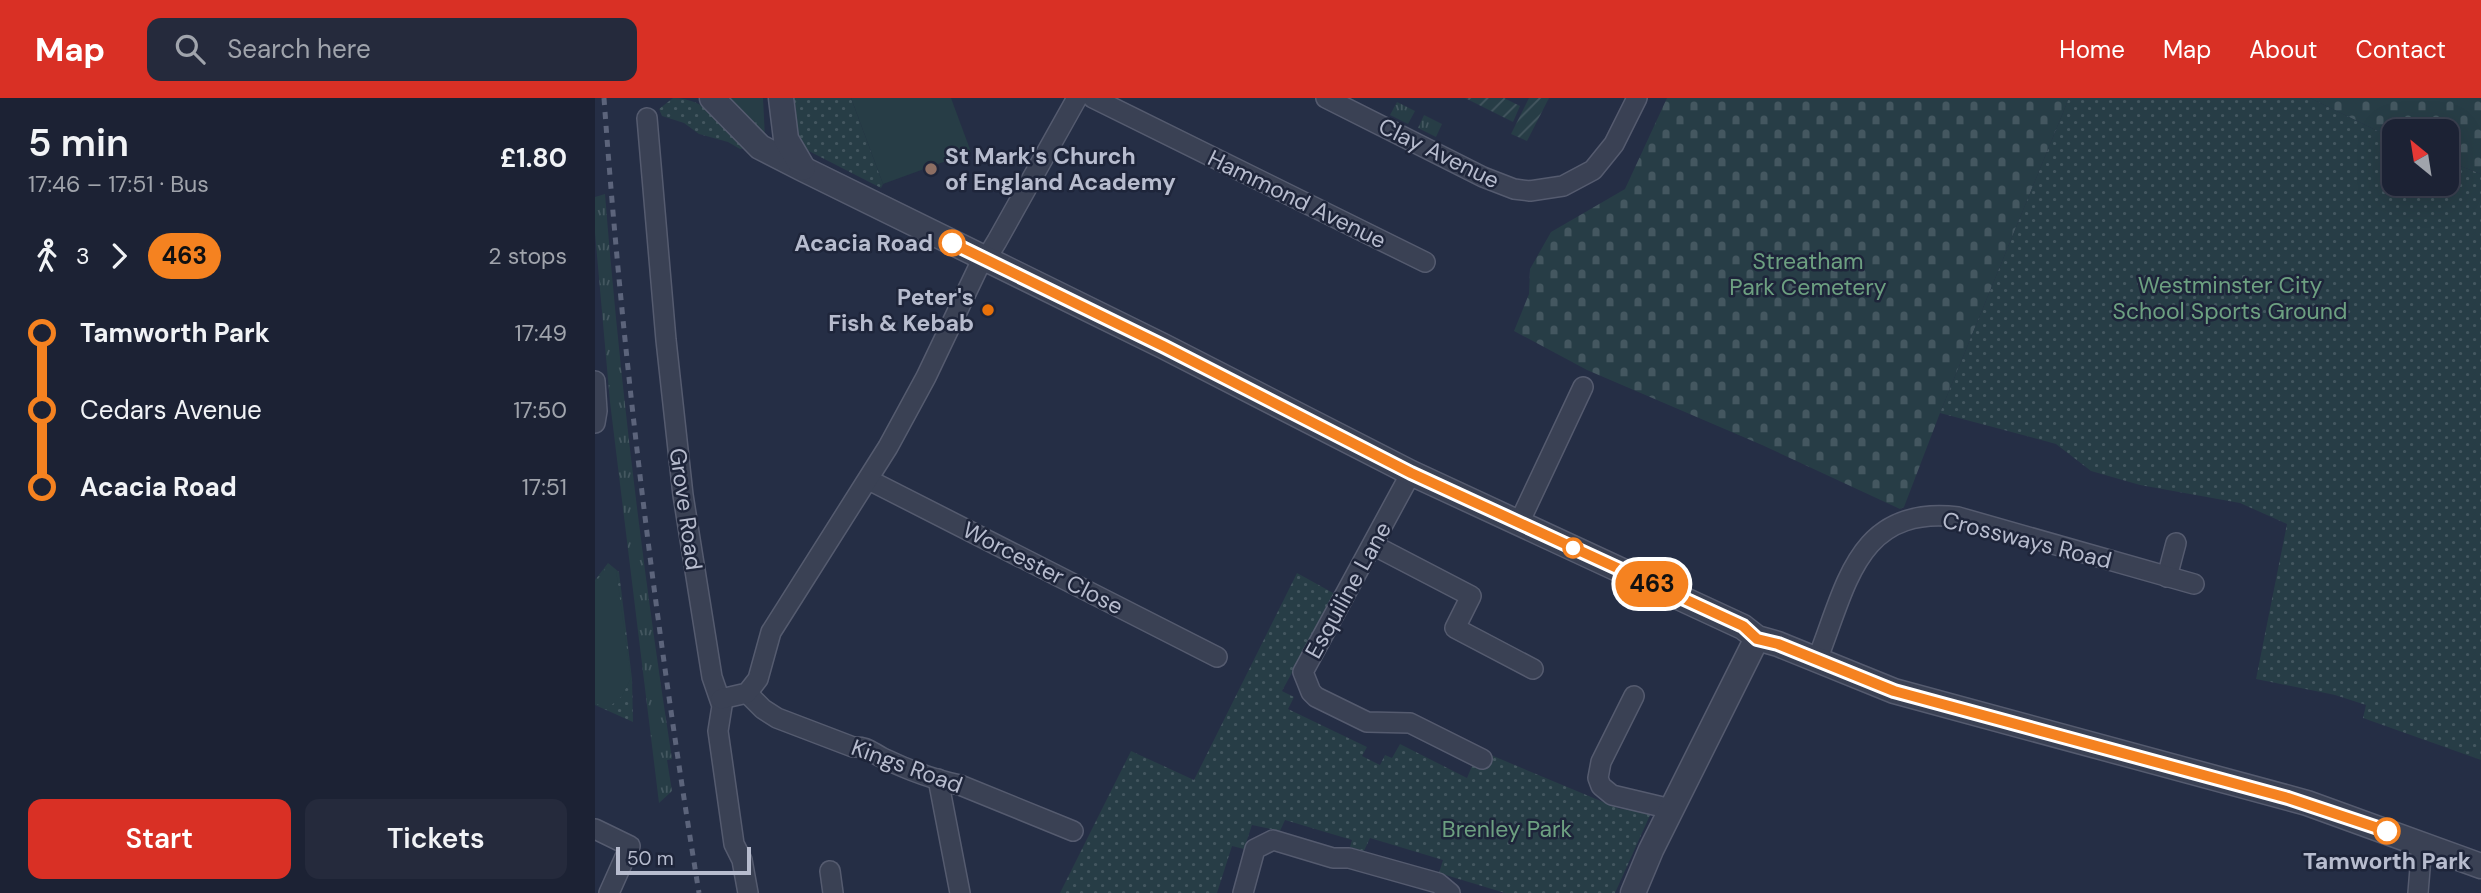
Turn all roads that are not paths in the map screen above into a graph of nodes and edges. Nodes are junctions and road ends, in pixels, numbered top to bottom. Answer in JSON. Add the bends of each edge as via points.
{"nodes":[{"id":1,"x":712,"y":98,"type":"edge"},
{"id":2,"x":781,"y":98,"type":"edge"},
{"id":3,"x":1077,"y":98,"type":"edge"},
{"id":4,"x":1093,"y":98,"type":"edge"},
{"id":5,"x":1326,"y":98,"type":"edge"},
{"id":6,"x":1637,"y":98,"type":"edge"},
{"id":7,"x":1364,"y":107,"type":"edge"},
{"id":8,"x":647,"y":118,"type":"dead end"},
{"id":9,"x":803,"y":169,"type":"junction"},
{"id":10,"x":986,"y":259,"type":"junction"},
{"id":11,"x":1425,"y":262,"type":"dead end"},
{"id":12,"x":595,"y":381,"type":"edge"},
{"id":13,"x":1583,"y":387,"type":"dead end"},
{"id":14,"x":595,"y":423,"type":"edge"},
{"id":15,"x":1411,"y":473,"type":"junction"},
{"id":16,"x":869,"y":480,"type":"junction"},
{"id":17,"x":1519,"y":523,"type":"junction"},
{"id":18,"x":2176,"y":543,"type":"dead end"},
{"id":19,"x":1373,"y":545,"type":"junction"},
{"id":20,"x":2167,"y":577,"type":"junction"},
{"id":21,"x":2194,"y":584,"type":"dead end"},
{"id":22,"x":1757,"y":639,"type":"junction"},
{"id":23,"x":1217,"y":657,"type":"dead end"},
{"id":24,"x":1817,"y":660,"type":"junction"},
{"id":25,"x":1533,"y":669,"type":"dead end"},
{"id":26,"x":747,"y":693,"type":"junction"},
{"id":27,"x":1635,"y":696,"type":"dead end"},
{"id":28,"x":721,"y":699,"type":"junction"},
{"id":29,"x":1482,"y":759,"type":"dead end"},
{"id":30,"x":937,"y":779,"type":"junction"},
{"id":31,"x":1671,"y":809,"type":"junction"},
{"id":32,"x":595,"y":829,"type":"edge"},
{"id":33,"x":1073,"y":831,"type":"dead end"},
{"id":34,"x":2422,"y":845,"type":"junction"},
{"id":35,"x":2481,"y":866,"type":"edge"},
{"id":36,"x":830,"y":871,"type":"dead end"},
{"id":37,"x":609,"y":893,"type":"edge"},
{"id":38,"x":748,"y":893,"type":"edge"},
{"id":39,"x":833,"y":893,"type":"edge"},
{"id":40,"x":960,"y":893,"type":"edge"},
{"id":41,"x":1243,"y":893,"type":"edge"},
{"id":42,"x":1450,"y":893,"type":"edge"},
{"id":43,"x":1633,"y":893,"type":"edge"},
{"id":44,"x":2418,"y":893,"type":"edge"}],
"edges":[{"from":1,"to":9,"type":"street","via":[[760,147]]},
{"from":2,"to":9,"type":"street","via":[[786,139]]},
{"from":3,"to":10,"type":"street"},
{"from":4,"to":11,"type":"street","name":"Hammond Avenue"},
{"from":5,"to":7,"type":"street","name":"Clay Avenue"},
{"from":6,"to":7,"type":"street","name":"Clay Avenue","via":[[1614,144],[1593,170],[1547,190],[1514,189],[1498,183]]},
{"from":8,"to":28,"type":"street","name":"Grove Road","via":[[685,506],[712,677]]},
{"from":9,"to":10,"type":"street"},
{"from":10,"to":15,"type":"street"},
{"from":10,"to":16,"type":"street"},
{"from":12,"to":14,"type":"street"},
{"from":13,"to":17,"type":"street"},
{"from":15,"to":17,"type":"street"},
{"from":15,"to":19,"type":"street","name":"Esquiline Lane"},
{"from":16,"to":23,"type":"street","name":"Worcester Close"},
{"from":16,"to":26,"type":"street","via":[[776,624],[758,679]]},
{"from":17,"to":22,"type":"street","via":[[1743,626]]},
{"from":18,"to":20,"type":"street"},
{"from":19,"to":25,"type":"street","via":[[1471,596],[1455,628]]},
{"from":19,"to":29,"type":"street","name":"Esquiline Lane","via":[[1303,672],[1311,692],[1367,722],[1409,723]]},
{"from":20,"to":21,"type":"street","name":"Crossways Road"},
{"from":20,"to":24,"type":"street","name":"Crossways Road","via":[[1958,517],[1913,517],[1881,532],[1863,551]]},
{"from":22,"to":24,"type":"street"},
{"from":22,"to":31,"type":"street"},
{"from":24,"to":34,"type":"street","via":[[1904,694],[2308,803]]},
{"from":26,"to":28,"type":"street"},
{"from":26,"to":30,"type":"street","name":"Kings Road","via":[[777,718],[870,749]]},
{"from":27,"to":31,"type":"street","via":[[1601,762],[1598,778],[1612,795]]},
{"from":28,"to":38,"type":"street","name":"Grove Road","via":[[718,732],[734,844]]},
{"from":30,"to":33,"type":"street","name":"Kings Road"},
{"from":30,"to":40,"type":"street"},
{"from":31,"to":43,"type":"street"},
{"from":32,"to":37,"type":"street","via":[[630,846]]},
{"from":34,"to":35,"type":"street"},
{"from":34,"to":44,"type":"street"},
{"from":36,"to":39,"type":"street"},
{"from":41,"to":42,"type":"street","via":[[1255,849],[1273,840],[1438,883]]}]}
